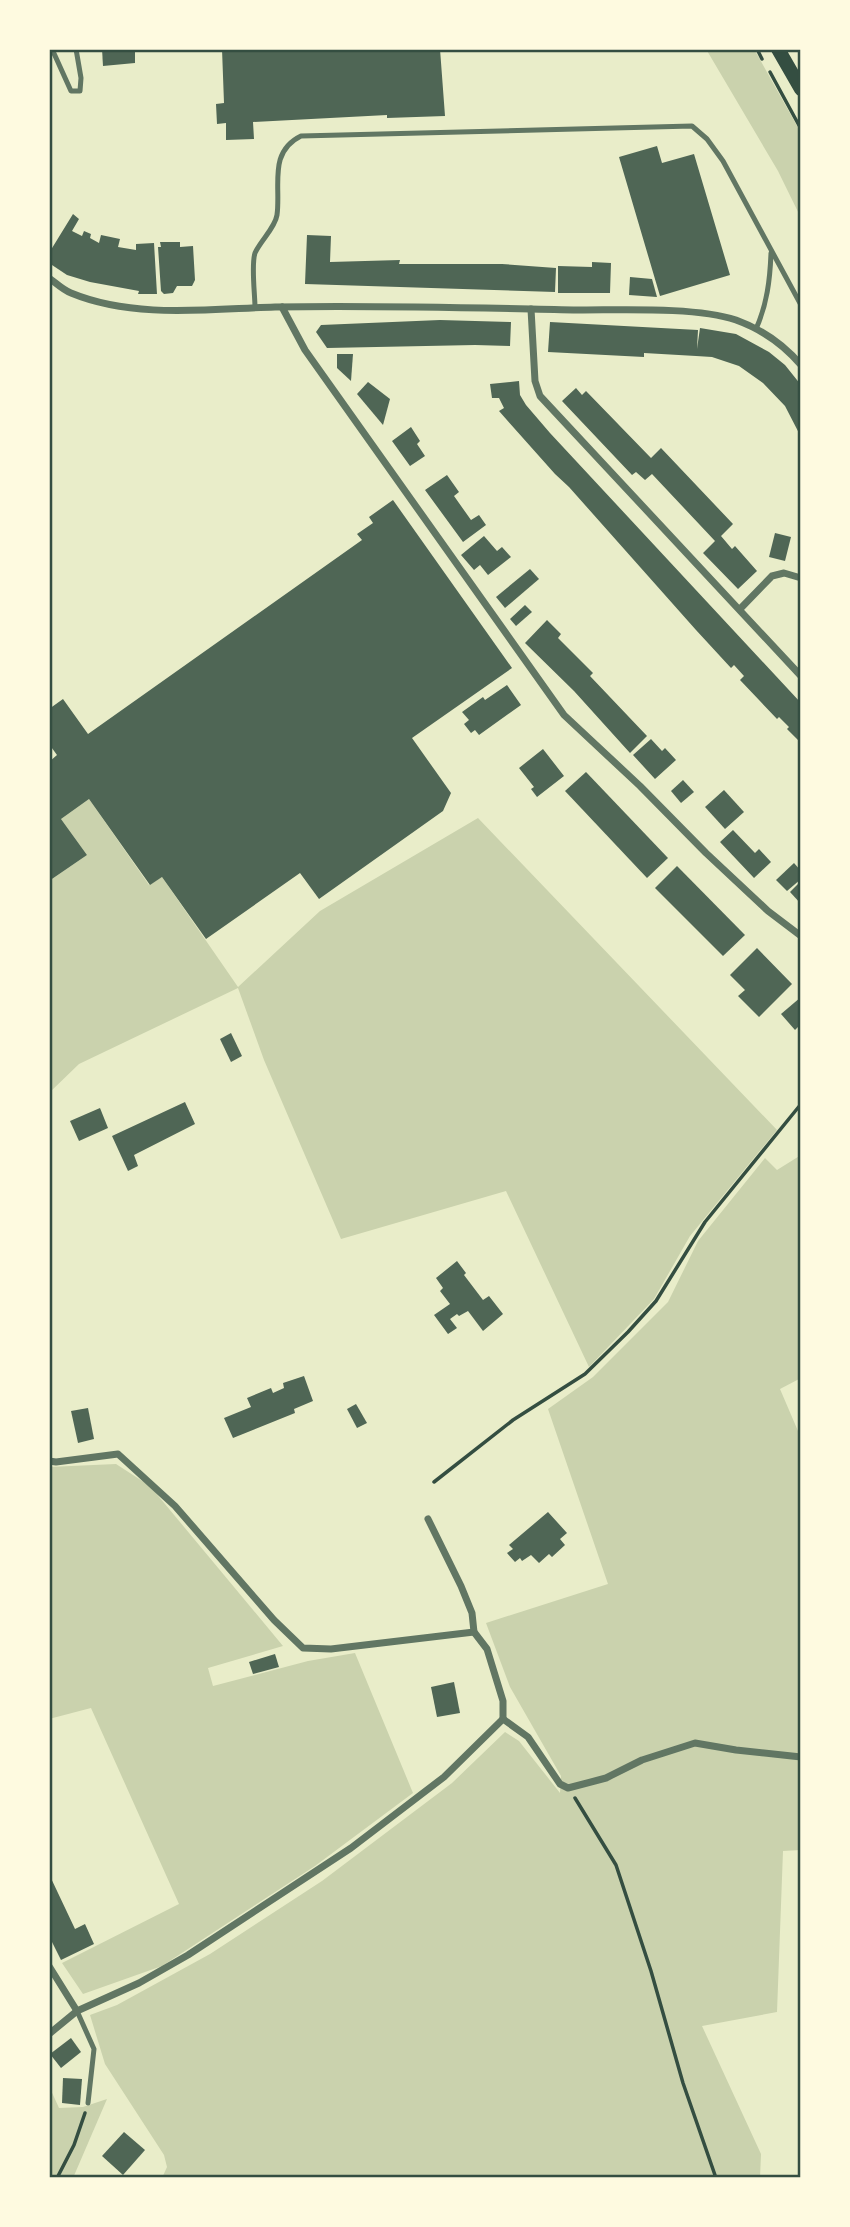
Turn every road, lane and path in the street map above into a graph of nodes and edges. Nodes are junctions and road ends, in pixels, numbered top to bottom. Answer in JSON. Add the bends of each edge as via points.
{"nodes":[{"id":1,"x":52,"y":49,"type":"edge"},
{"id":2,"x":76,"y":49,"type":"edge"},
{"id":3,"x":757,"y":49,"type":"edge"},
{"id":4,"x":778,"y":49,"type":"edge"},
{"id":5,"x":763,"y":60,"type":"dead end"},
{"id":6,"x":769,"y":72,"type":"dead end"},
{"id":7,"x":801,"y":89,"type":"edge"},
{"id":8,"x":801,"y":130,"type":"edge"},
{"id":9,"x":771,"y":253,"type":"junction"},
{"id":10,"x":49,"y":278,"type":"edge"},
{"id":11,"x":801,"y":305,"type":"edge"},
{"id":12,"x":282,"y":307,"type":"junction"},
{"id":13,"x":255,"y":308,"type":"junction"},
{"id":14,"x":531,"y":309,"type":"junction"},
{"id":15,"x":756,"y":329,"type":"junction"},
{"id":16,"x":801,"y":365,"type":"edge"},
{"id":17,"x":801,"y":578,"type":"edge"},
{"id":18,"x":740,"y":609,"type":"junction"},
{"id":19,"x":801,"y":676,"type":"edge"},
{"id":20,"x":801,"y":936,"type":"edge"},
{"id":21,"x":801,"y":1104,"type":"edge"},
{"id":22,"x":49,"y":1461,"type":"edge"},
{"id":23,"x":434,"y":1482,"type":"dead end"},
{"id":24,"x":428,"y":1519,"type":"dead end"},
{"id":25,"x":474,"y":1632,"type":"junction"},
{"id":26,"x":503,"y":1719,"type":"junction"},
{"id":27,"x":801,"y":1757,"type":"edge"},
{"id":28,"x":568,"y":1788,"type":"junction"},
{"id":29,"x":49,"y":1966,"type":"edge"},
{"id":30,"x":77,"y":2011,"type":"junction"},
{"id":31,"x":49,"y":2034,"type":"edge"},
{"id":32,"x":88,"y":2103,"type":"joint"},
{"id":33,"x":57,"y":2178,"type":"edge"},
{"id":34,"x":716,"y":2178,"type":"edge"}],
"edges":[{"from":1,"to":2,"type":"lane","via":[[71,91],[80,91]]},
{"from":3,"to":5,"type":"path"},
{"from":4,"to":7,"type":"main road"},
{"from":6,"to":8,"type":"path"},
{"from":9,"to":11,"type":"lane"},
{"from":9,"to":13,"type":"lane","via":[[723,161],[692,126],[301,136],[281,156],[277,217],[254,256]]},
{"from":9,"to":15,"type":"lane","via":[[764,313]]},
{"from":10,"to":13,"type":"street","via":[[68,292],[117,307]]},
{"from":12,"to":13,"type":"street"},
{"from":12,"to":14,"type":"street"},
{"from":12,"to":20,"type":"street","via":[[305,349],[564,715],[768,911]]},
{"from":14,"to":15,"type":"street","via":[[710,315]]},
{"from":14,"to":18,"type":"street","via":[[540,396]]},
{"from":15,"to":16,"type":"street"},
{"from":17,"to":18,"type":"street","via":[[784,573],[772,576]]},
{"from":18,"to":19,"type":"street"},
{"from":21,"to":23,"type":"path","via":[[705,1222],[656,1301],[628,1332],[585,1374],[513,1420]]},
{"from":22,"to":25,"type":"street","via":[[118,1454],[175,1506],[303,1647],[331,1649]]},
{"from":24,"to":25,"type":"street","via":[[461,1586]]},
{"from":25,"to":26,"type":"street","via":[[487,1649],[503,1701]]},
{"from":26,"to":28,"type":"street","via":[[528,1737],[560,1784]]},
{"from":26,"to":30,"type":"street","via":[[444,1777],[351,1848],[188,1955]]},
{"from":27,"to":28,"type":"street","via":[[695,1743]]},
{"from":28,"to":34,"type":"path","via":[[616,1865]]},
{"from":29,"to":30,"type":"street"},
{"from":30,"to":31,"type":"street"},
{"from":30,"to":32,"type":"lane","via":[[94,2049]]},
{"from":32,"to":33,"type":"path"}]}
